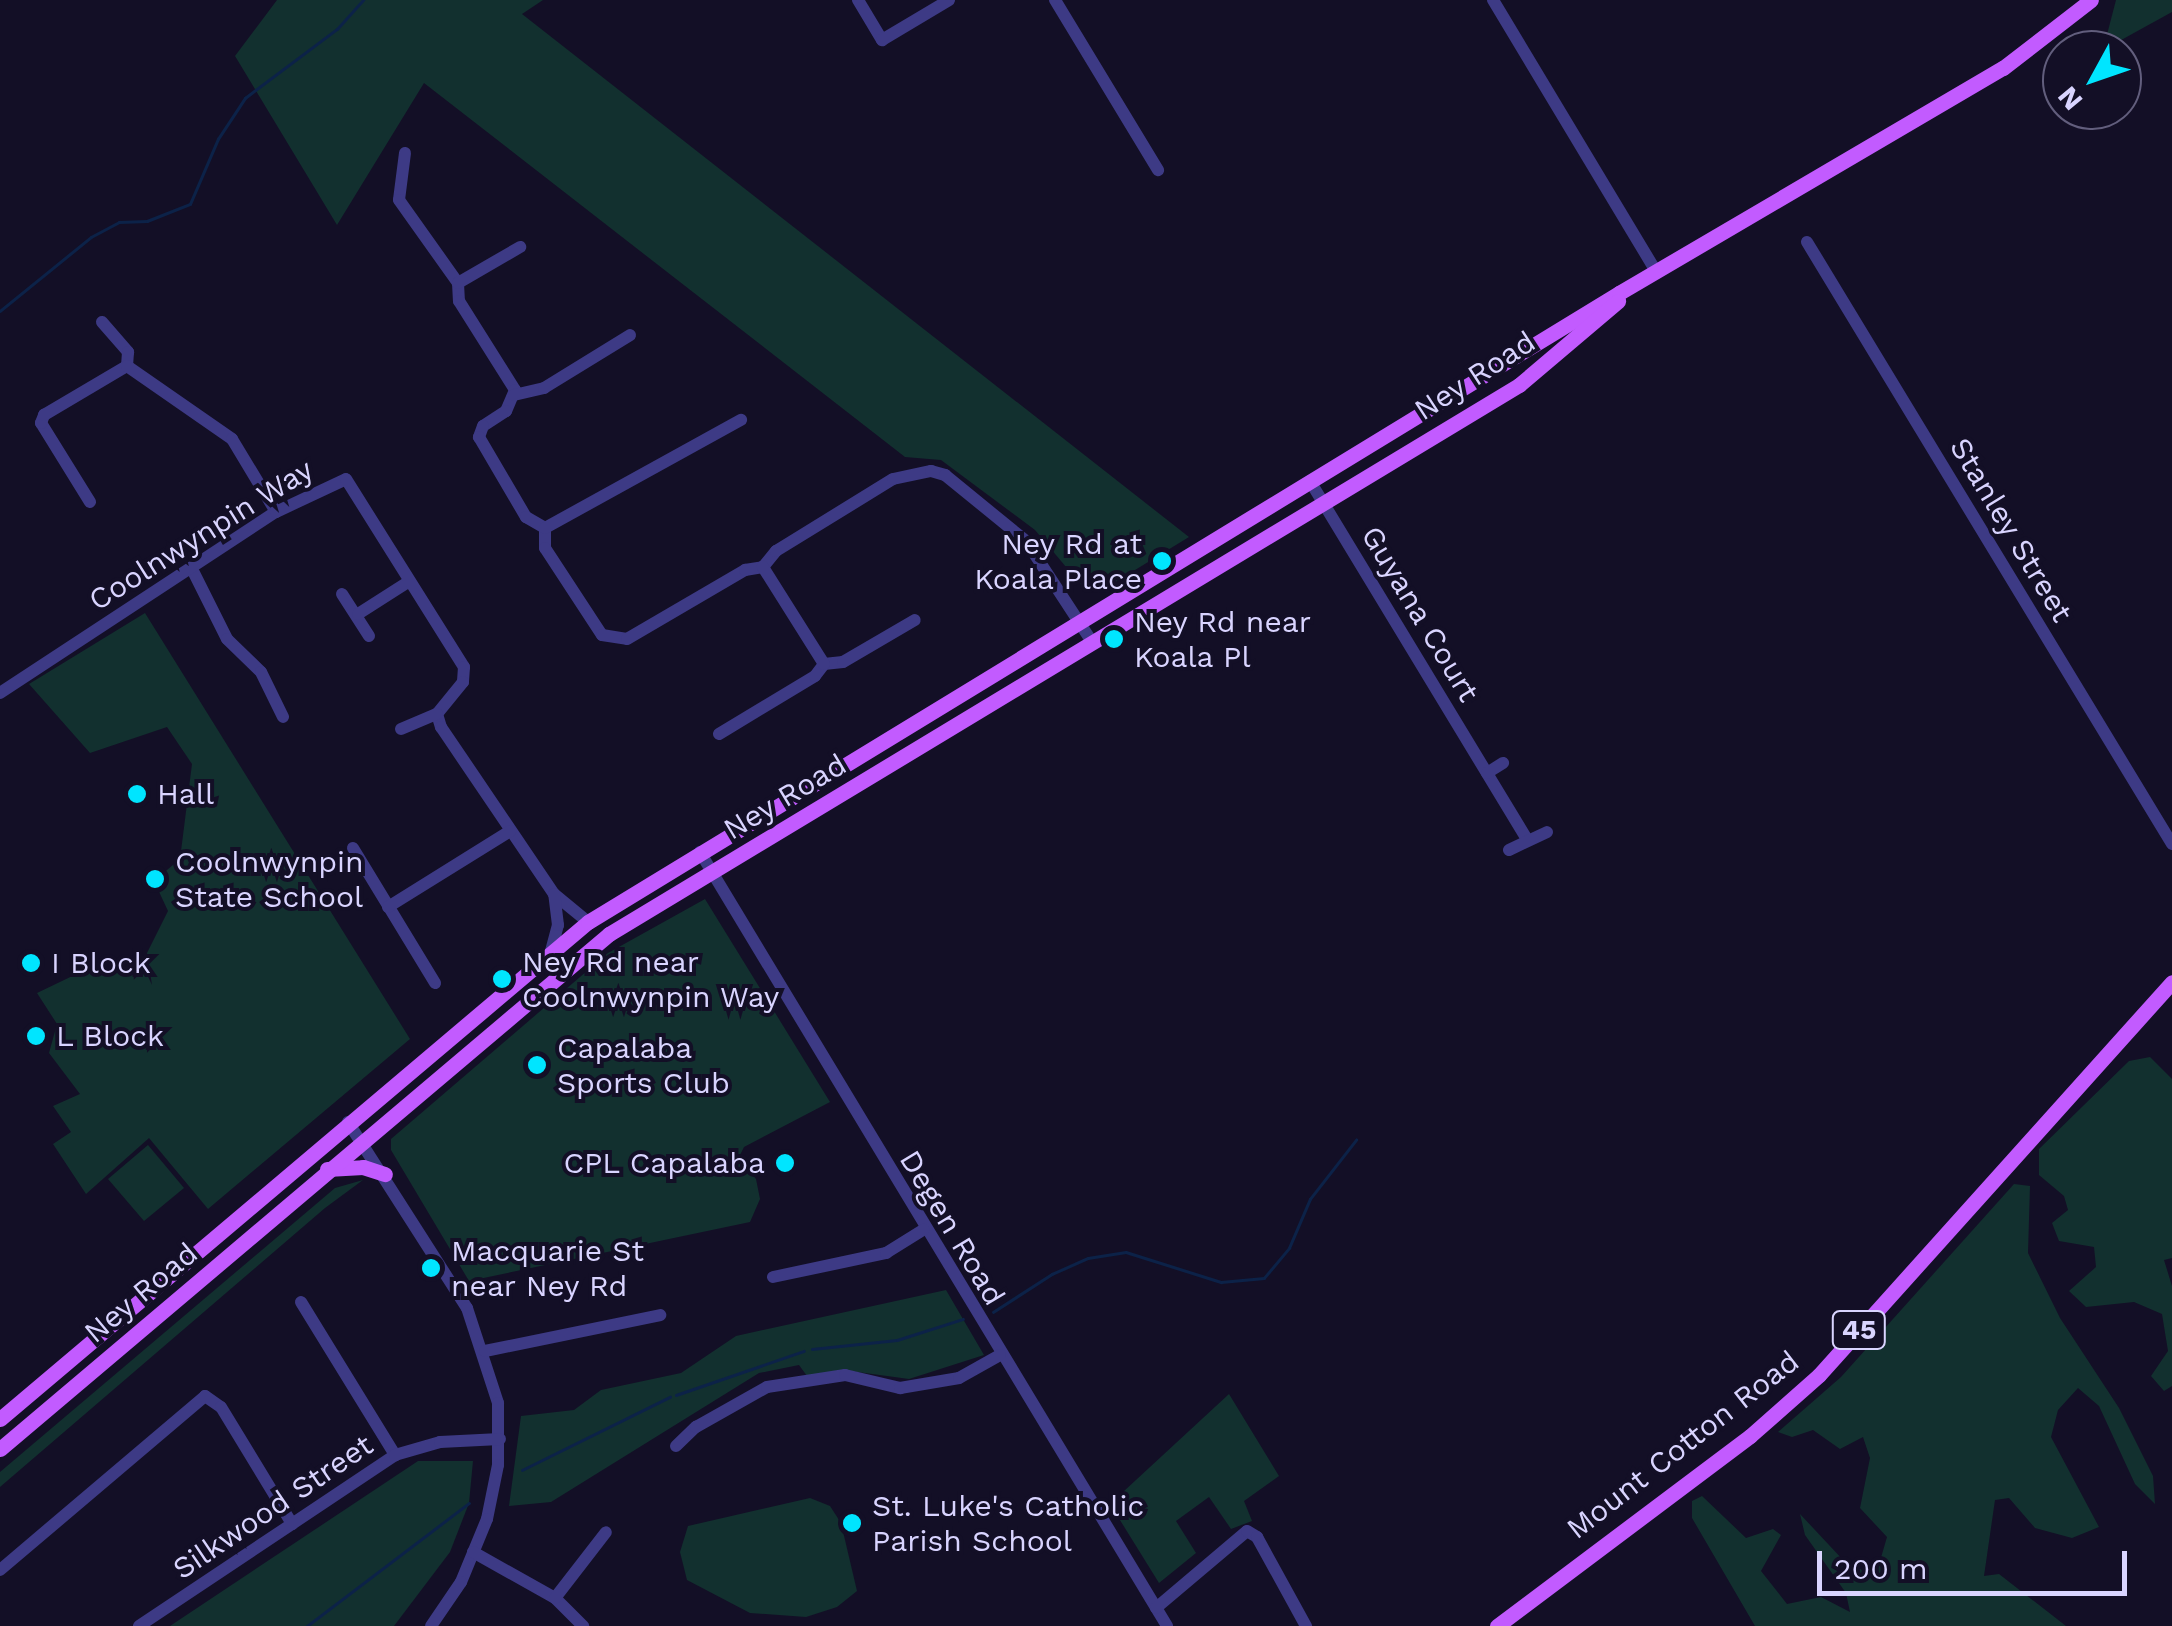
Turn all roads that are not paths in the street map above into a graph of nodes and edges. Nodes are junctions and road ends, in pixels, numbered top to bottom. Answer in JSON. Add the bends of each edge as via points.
{"nodes":[{"id":1,"x":858,"y":0,"type":"edge"},
{"id":2,"x":949,"y":0,"type":"edge"},
{"id":3,"x":1055,"y":0,"type":"edge"},
{"id":4,"x":1492,"y":0,"type":"edge"},
{"id":5,"x":2091,"y":0,"type":"edge"},
{"id":6,"x":405,"y":153,"type":"dead end"},
{"id":7,"x":1158,"y":170,"type":"dead end"},
{"id":8,"x":1807,"y":242,"type":"dead end"},
{"id":9,"x":520,"y":247,"type":"dead end"},
{"id":10,"x":1657,"y":273,"type":"junction"},
{"id":11,"x":458,"y":283,"type":"junction"},
{"id":12,"x":102,"y":322,"type":"dead end"},
{"id":13,"x":630,"y":335,"type":"dead end"},
{"id":14,"x":127,"y":366,"type":"junction"},
{"id":15,"x":514,"y":396,"type":"junction"},
{"id":16,"x":741,"y":420,"type":"dead end"},
{"id":17,"x":1310,"y":482,"type":"junction"},
{"id":18,"x":90,"y":502,"type":"dead end"},
{"id":19,"x":1324,"y":502,"type":"junction"},
{"id":20,"x":276,"y":512,"type":"junction"},
{"id":21,"x":545,"y":528,"type":"junction"},
{"id":22,"x":192,"y":568,"type":"junction"},
{"id":23,"x":763,"y":568,"type":"junction"},
{"id":24,"x":408,"y":582,"type":"junction"},
{"id":25,"x":342,"y":594,"type":"dead end"},
{"id":26,"x":358,"y":614,"type":"junction"},
{"id":27,"x":915,"y":620,"type":"dead end"},
{"id":28,"x":1080,"y":623,"type":"junction"},
{"id":29,"x":369,"y":636,"type":"dead end"},
{"id":30,"x":1092,"y":642,"type":"junction"},
{"id":31,"x":824,"y":664,"type":"junction"},
{"id":32,"x":0,"y":692,"type":"edge"},
{"id":33,"x":437,"y":714,"type":"junction"},
{"id":34,"x":283,"y":717,"type":"dead end"},
{"id":35,"x":401,"y":729,"type":"dead end"},
{"id":36,"x":718,"y":734,"type":"dead end"},
{"id":37,"x":1503,"y":763,"type":"dead end"},
{"id":38,"x":1487,"y":773,"type":"junction"},
{"id":39,"x":510,"y":831,"type":"junction"},
{"id":40,"x":1547,"y":832,"type":"dead end"},
{"id":41,"x":1527,"y":840,"type":"junction"},
{"id":42,"x":2172,"y":844,"type":"edge"},
{"id":43,"x":353,"y":848,"type":"dead end"},
{"id":44,"x":1508,"y":850,"type":"dead end"},
{"id":45,"x":700,"y":852,"type":"junction"},
{"id":46,"x":713,"y":872,"type":"junction"},
{"id":47,"x":554,"y":894,"type":"junction"},
{"id":48,"x":388,"y":906,"type":"junction"},
{"id":49,"x":588,"y":922,"type":"junction"},
{"id":50,"x":551,"y":951,"type":"junction"},
{"id":51,"x":2172,"y":982,"type":"edge"},
{"id":52,"x":435,"y":983,"type":"dead end"},
{"id":53,"x":348,"y":1122,"type":"junction"},
{"id":54,"x":364,"y":1139,"type":"junction"},
{"id":55,"x":327,"y":1170,"type":"junction"},
{"id":56,"x":384,"y":1174,"type":"junction"},
{"id":57,"x":924,"y":1230,"type":"junction"},
{"id":58,"x":773,"y":1277,"type":"dead end"},
{"id":59,"x":300,"y":1302,"type":"dead end"},
{"id":60,"x":660,"y":1315,"type":"dead end"},
{"id":61,"x":485,"y":1350,"type":"junction"},
{"id":62,"x":1000,"y":1355,"type":"junction"},
{"id":63,"x":0,"y":1419,"type":"edge"},
{"id":64,"x":500,"y":1438,"type":"junction"},
{"id":65,"x":676,"y":1446,"type":"dead end"},
{"id":66,"x":0,"y":1449,"type":"edge"},
{"id":67,"x":395,"y":1455,"type":"junction"},
{"id":68,"x":292,"y":1524,"type":"junction"},
{"id":69,"x":606,"y":1532,"type":"dead end"},
{"id":70,"x":473,"y":1552,"type":"junction"},
{"id":71,"x":0,"y":1570,"type":"edge"},
{"id":72,"x":555,"y":1598,"type":"junction"},
{"id":73,"x":1156,"y":1608,"type":"junction"},
{"id":74,"x":140,"y":1626,"type":"edge"},
{"id":75,"x":431,"y":1626,"type":"edge"},
{"id":76,"x":584,"y":1626,"type":"edge"},
{"id":77,"x":1168,"y":1626,"type":"edge"},
{"id":78,"x":1306,"y":1626,"type":"edge"},
{"id":79,"x":1497,"y":1626,"type":"edge"}],
"edges":[{"from":1,"to":2,"type":"street","via":[[882,40]]},
{"from":3,"to":7,"type":"street"},
{"from":4,"to":10,"type":"street"},
{"from":5,"to":10,"type":"main road","name":"Ney Road","via":[[2002,68]]},
{"from":6,"to":11,"type":"street","via":[[400,200]]},
{"from":8,"to":42,"type":"street","name":"Stanley Street"},
{"from":9,"to":11,"type":"street"},
{"from":10,"to":17,"type":"main road","name":"Ney Road"},
{"from":10,"to":19,"type":"main road","name":"Ney Road","via":[[1520,385]]},
{"from":11,"to":15,"type":"street","via":[[459,301]]},
{"from":12,"to":14,"type":"street","via":[[128,352]]},
{"from":13,"to":15,"type":"street","via":[[544,388]]},
{"from":14,"to":18,"type":"street","via":[[44,415],[42,423]]},
{"from":14,"to":20,"type":"street","via":[[232,439]]},
{"from":15,"to":21,"type":"street","via":[[480,437],[526,517]]},
{"from":16,"to":21,"type":"street"},
{"from":17,"to":19,"type":"street","name":"Guyana Court"},
{"from":17,"to":28,"type":"main road","name":"Ney Road"},
{"from":19,"to":30,"type":"main road","name":"Ney Road"},
{"from":19,"to":38,"type":"street","name":"Guyana Court"},
{"from":20,"to":22,"type":"street","name":"Coolnwynpin Way"},
{"from":20,"to":24,"type":"street","name":"Coolnwynpin Way","via":[[332,482],[353,482]]},
{"from":21,"to":23,"type":"street","via":[[546,548],[609,641],[627,639],[745,570]]},
{"from":22,"to":32,"type":"street","name":"Coolnwynpin Way"},
{"from":22,"to":34,"type":"street","via":[[227,638],[260,672]]},
{"from":23,"to":28,"type":"street","via":[[776,551],[893,479],[931,471],[1008,522]]},
{"from":23,"to":31,"type":"street"},
{"from":24,"to":26,"type":"street"},
{"from":24,"to":33,"type":"street","name":"Coolnwynpin Way","via":[[464,667],[463,682]]},
{"from":25,"to":26,"type":"street"},
{"from":26,"to":29,"type":"street"},
{"from":27,"to":31,"type":"street","via":[[843,662]]},
{"from":28,"to":30,"type":"street"},
{"from":28,"to":45,"type":"main road","name":"Ney Road"},
{"from":30,"to":46,"type":"main road","name":"Ney Road"},
{"from":31,"to":36,"type":"street","via":[[815,676]]},
{"from":33,"to":35,"type":"street"},
{"from":33,"to":39,"type":"street"},
{"from":37,"to":38,"type":"street"},
{"from":38,"to":41,"type":"street","name":"Guyana Court"},
{"from":39,"to":47,"type":"street"},
{"from":39,"to":48,"type":"street"},
{"from":40,"to":41,"type":"street"},
{"from":41,"to":44,"type":"street"},
{"from":43,"to":48,"type":"street"},
{"from":45,"to":46,"type":"street","name":"Degen Road"},
{"from":45,"to":49,"type":"main road","name":"Ney Road"},
{"from":46,"to":54,"type":"main road","name":"Ney Road","via":[[609,934]]},
{"from":46,"to":57,"type":"street","name":"Degen Road"},
{"from":47,"to":49,"type":"street"},
{"from":47,"to":50,"type":"street","via":[[558,925]]},
{"from":48,"to":52,"type":"street"},
{"from":49,"to":50,"type":"main road","name":"Ney Road"},
{"from":50,"to":53,"type":"main road","name":"Ney Road"},
{"from":51,"to":79,"type":"main road","name":"Mount Cotton Road","number":"45","via":[[1819,1375],[1750,1436]]},
{"from":53,"to":54,"type":"street"},
{"from":53,"to":63,"type":"main road","name":"Ney Road"},
{"from":54,"to":55,"type":"main road","name":"Ney Road"},
{"from":54,"to":56,"type":"street"},
{"from":55,"to":56,"type":"main road","via":[[362,1167]]},
{"from":55,"to":66,"type":"main road","name":"Ney Road"},
{"from":56,"to":61,"type":"street"},
{"from":57,"to":58,"type":"street","via":[[886,1254]]},
{"from":57,"to":62,"type":"street","name":"Degen Road"},
{"from":59,"to":67,"type":"street"},
{"from":60,"to":61,"type":"street"},
{"from":61,"to":64,"type":"street"},
{"from":62,"to":65,"type":"street","via":[[958,1378],[900,1388],[845,1376],[767,1387],[696,1427]]},
{"from":62,"to":73,"type":"street","name":"Degen Road"},
{"from":64,"to":67,"type":"street","name":"Silkwood Street","via":[[440,1442]]},
{"from":64,"to":70,"type":"street","via":[[487,1520]]},
{"from":67,"to":68,"type":"street","name":"Silkwood Street"},
{"from":68,"to":71,"type":"street","via":[[221,1407],[205,1396]]},
{"from":68,"to":74,"type":"street","name":"Silkwood Street"},
{"from":69,"to":72,"type":"street"},
{"from":70,"to":72,"type":"street"},
{"from":70,"to":75,"type":"street"},
{"from":72,"to":76,"type":"street"},
{"from":73,"to":77,"type":"street","name":"Degen Road"},
{"from":73,"to":78,"type":"street","via":[[1247,1531],[1258,1537]]}]}
